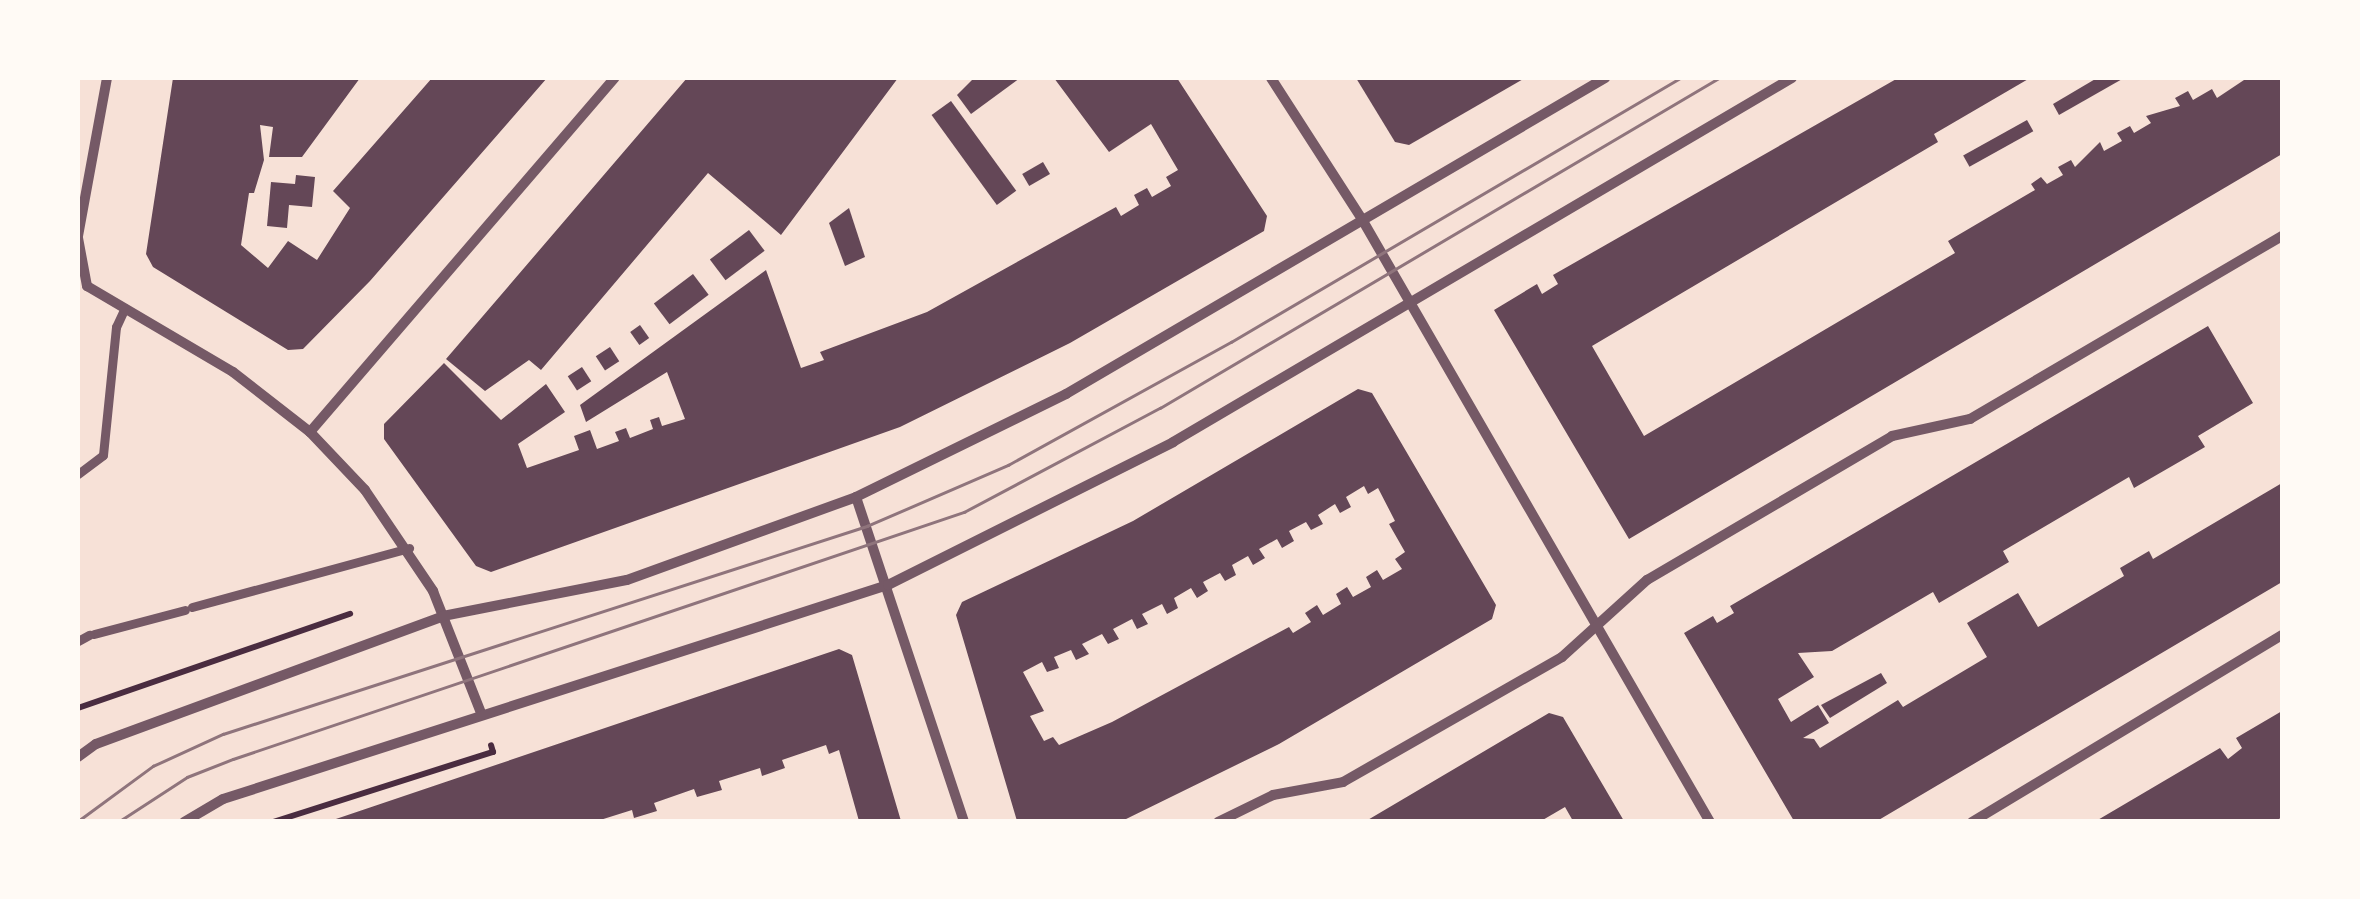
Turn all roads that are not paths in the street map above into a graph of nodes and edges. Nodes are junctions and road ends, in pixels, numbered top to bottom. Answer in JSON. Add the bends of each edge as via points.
{"nodes":[{"id":1,"x":107,"y":78,"type":"edge"},
{"id":2,"x":616,"y":78,"type":"edge"},
{"id":3,"x":1271,"y":78,"type":"edge"},
{"id":4,"x":1605,"y":78,"type":"edge"},
{"id":5,"x":1792,"y":78,"type":"edge"},
{"id":6,"x":1364,"y":221,"type":"junction"},
{"id":7,"x":2282,"y":236,"type":"edge"},
{"id":8,"x":78,"y":237,"type":"edge"},
{"id":9,"x":1410,"y":301,"type":"junction"},
{"id":10,"x":125,"y":308,"type":"junction"},
{"id":11,"x":310,"y":432,"type":"junction"},
{"id":12,"x":78,"y":474,"type":"edge"},
{"id":13,"x":856,"y":497,"type":"junction"},
{"id":14,"x":410,"y":548,"type":"junction"},
{"id":15,"x":888,"y":585,"type":"junction"},
{"id":16,"x":443,"y":616,"type":"junction"},
{"id":17,"x":1594,"y":622,"type":"junction"},
{"id":18,"x":2282,"y":635,"type":"edge"},
{"id":19,"x":78,"y":641,"type":"edge"},
{"id":20,"x":480,"y":712,"type":"junction"},
{"id":21,"x":78,"y":757,"type":"edge"},
{"id":22,"x":184,"y":822,"type":"edge"},
{"id":23,"x":964,"y":822,"type":"edge"},
{"id":24,"x":1218,"y":822,"type":"edge"},
{"id":25,"x":1710,"y":822,"type":"edge"},
{"id":26,"x":1972,"y":822,"type":"edge"}],
"edges":[{"from":1,"to":8,"type":"street"},
{"from":2,"to":11,"type":"street"},
{"from":3,"to":6,"type":"street"},
{"from":4,"to":6,"type":"street"},
{"from":5,"to":9,"type":"street"},
{"from":6,"to":9,"type":"street"},
{"from":6,"to":13,"type":"street","via":[[1066,394]]},
{"from":7,"to":17,"type":"street","via":[[1970,419],[1892,436],[1647,580]]},
{"from":8,"to":10,"type":"street","via":[[87,286]]},
{"from":9,"to":15,"type":"street","via":[[1090,487]]},
{"from":9,"to":17,"type":"street"},
{"from":10,"to":11,"type":"street","via":[[233,372]]},
{"from":10,"to":12,"type":"street","via":[[116,327],[103,455]]},
{"from":11,"to":14,"type":"street"},
{"from":13,"to":15,"type":"street"},
{"from":13,"to":16,"type":"street","via":[[627,580]]},
{"from":14,"to":16,"type":"street"},
{"from":14,"to":19,"type":"street"},
{"from":15,"to":20,"type":"street"},
{"from":15,"to":23,"type":"street"},
{"from":16,"to":20,"type":"street"},
{"from":16,"to":21,"type":"street","via":[[96,744]]},
{"from":17,"to":24,"type":"street","via":[[1562,657],[1344,782],[1274,794]]},
{"from":17,"to":25,"type":"street"},
{"from":18,"to":26,"type":"street"},
{"from":20,"to":22,"type":"street","via":[[222,799]]}]}
